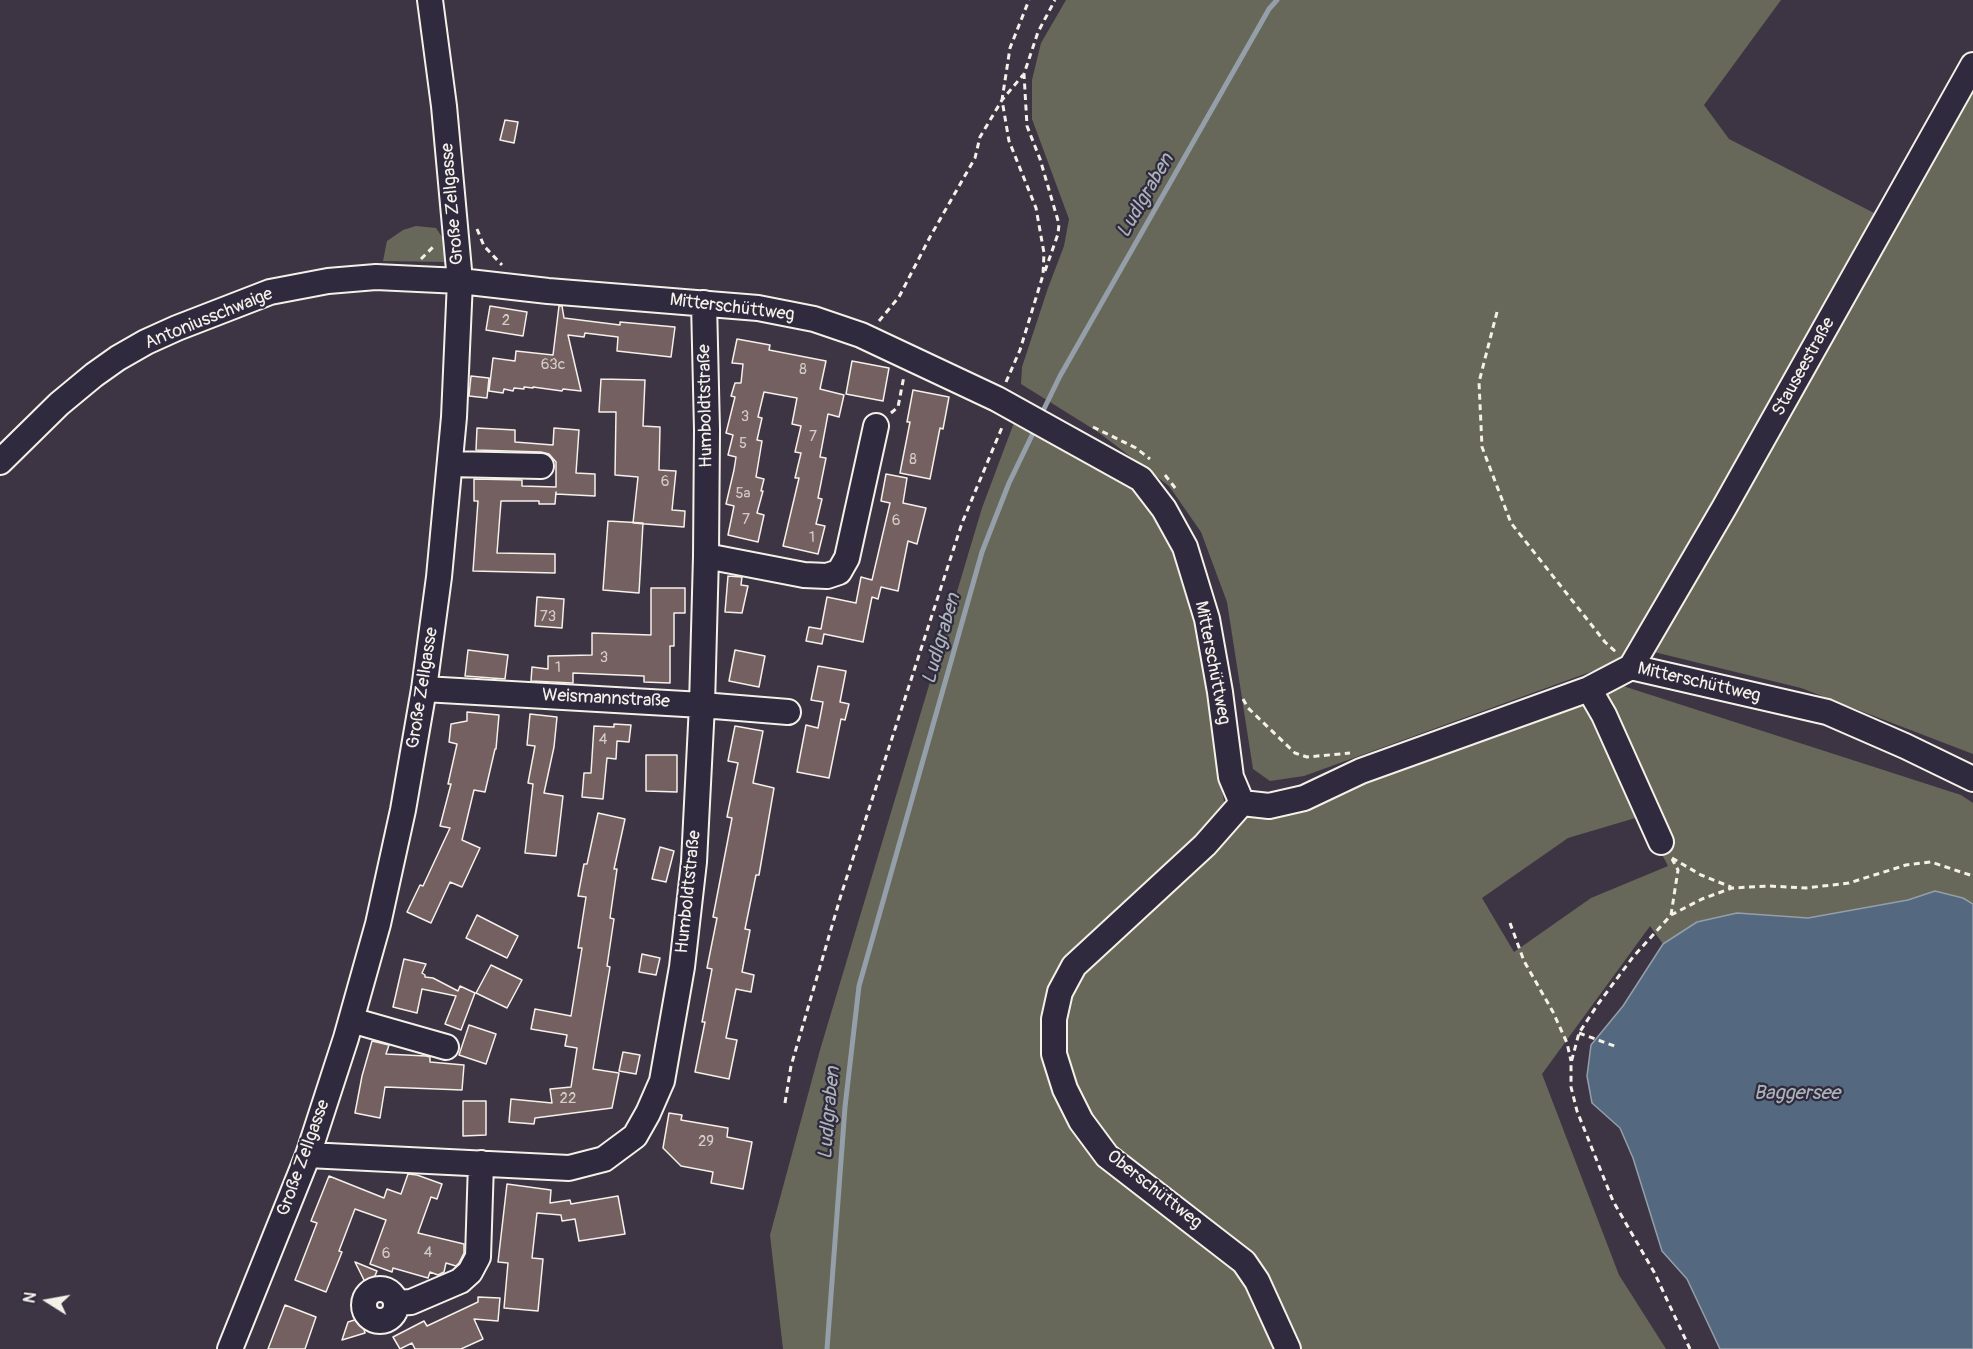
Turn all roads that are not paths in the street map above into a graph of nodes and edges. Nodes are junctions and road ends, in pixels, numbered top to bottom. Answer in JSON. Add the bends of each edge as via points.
{"nodes":[{"id":1,"x":430,"y":0,"type":"edge"},
{"id":2,"x":1973,"y":65,"type":"edge"},
{"id":3,"x":460,"y":281,"type":"junction"},
{"id":4,"x":704,"y":303,"type":"junction"},
{"id":5,"x":876,"y":426,"type":"road end"},
{"id":6,"x":0,"y":462,"type":"edge"},
{"id":7,"x":450,"y":464,"type":"junction"},
{"id":8,"x":541,"y":466,"type":"dead end"},
{"id":9,"x":706,"y":556,"type":"junction"},
{"id":10,"x":1631,"y":667,"type":"junction"},
{"id":11,"x":424,"y":689,"type":"junction"},
{"id":12,"x":1589,"y":689,"type":"junction"},
{"id":13,"x":702,"y":705,"type":"junction"},
{"id":14,"x":788,"y":712,"type":"dead end"},
{"id":15,"x":1973,"y":779,"type":"edge"},
{"id":16,"x":1242,"y":803,"type":"junction"},
{"id":17,"x":1661,"y":842,"type":"dead end"},
{"id":18,"x":351,"y":1020,"type":"junction"},
{"id":19,"x":446,"y":1047,"type":"dead end"},
{"id":20,"x":308,"y":1155,"type":"junction"},
{"id":21,"x":481,"y":1163,"type":"junction"},
{"id":22,"x":396,"y":1303,"type":"dead end"},
{"id":23,"x":230,"y":1349,"type":"edge"},
{"id":24,"x":1288,"y":1349,"type":"edge"}],
"edges":[{"from":1,"to":3,"type":"street","name":"Große Zellgasse"},
{"from":2,"to":10,"type":"street","name":"Stauseestraße"},
{"from":3,"to":4,"type":"street","name":"Mitterschüttweg"},
{"from":3,"to":6,"type":"street","name":"Antoniusschwaige","via":[[328,281],[270,292],[187,324],[146,342],[94,375]]},
{"from":3,"to":7,"type":"street","name":"Große Zellgasse"},
{"from":4,"to":9,"type":"street","name":"Humboldtstraße"},
{"from":4,"to":16,"type":"street","name":"Mitterschüttweg","via":[[758,308],[861,334],[1009,405],[1140,479],[1164,509],[1185,547],[1207,619],[1231,777]]},
{"from":5,"to":9,"type":"street","via":[[847,558],[839,572],[804,575]]},
{"from":7,"to":8,"type":"street"},
{"from":7,"to":11,"type":"street","name":"Große Zellgasse"},
{"from":9,"to":13,"type":"street","name":"Humboldtstraße"},
{"from":10,"to":12,"type":"street","name":"Mitterschüttweg"},
{"from":10,"to":15,"type":"street","name":"Mitterschüttweg","via":[[1827,712]]},
{"from":11,"to":13,"type":"street","name":"Weismannstraße"},
{"from":11,"to":18,"type":"street","name":"Große Zellgasse","via":[[378,924]]},
{"from":12,"to":16,"type":"street","name":"Mitterschüttweg","via":[[1361,771],[1304,798],[1269,806]]},
{"from":12,"to":17,"type":"street"},
{"from":13,"to":14,"type":"street","name":"Weismannstraße"},
{"from":13,"to":21,"type":"street","name":"Humboldtstraße","via":[[694,862],[682,967],[662,1081],[648,1113],[635,1136],[604,1159],[569,1168]]},
{"from":16,"to":24,"type":"street","name":"Oberschüttweg","via":[[1205,845],[1074,966],[1060,992],[1054,1019],[1054,1054],[1081,1121],[1107,1156],[1244,1262],[1257,1281]]},
{"from":18,"to":19,"type":"street"},
{"from":18,"to":20,"type":"street","name":"Große Zellgasse"},
{"from":20,"to":21,"type":"street","name":"Humboldtstraße"},
{"from":20,"to":23,"type":"street","name":"Große Zellgasse"},
{"from":21,"to":22,"type":"street","via":[[478,1257],[470,1272],[460,1281],[411,1302]]}]}
